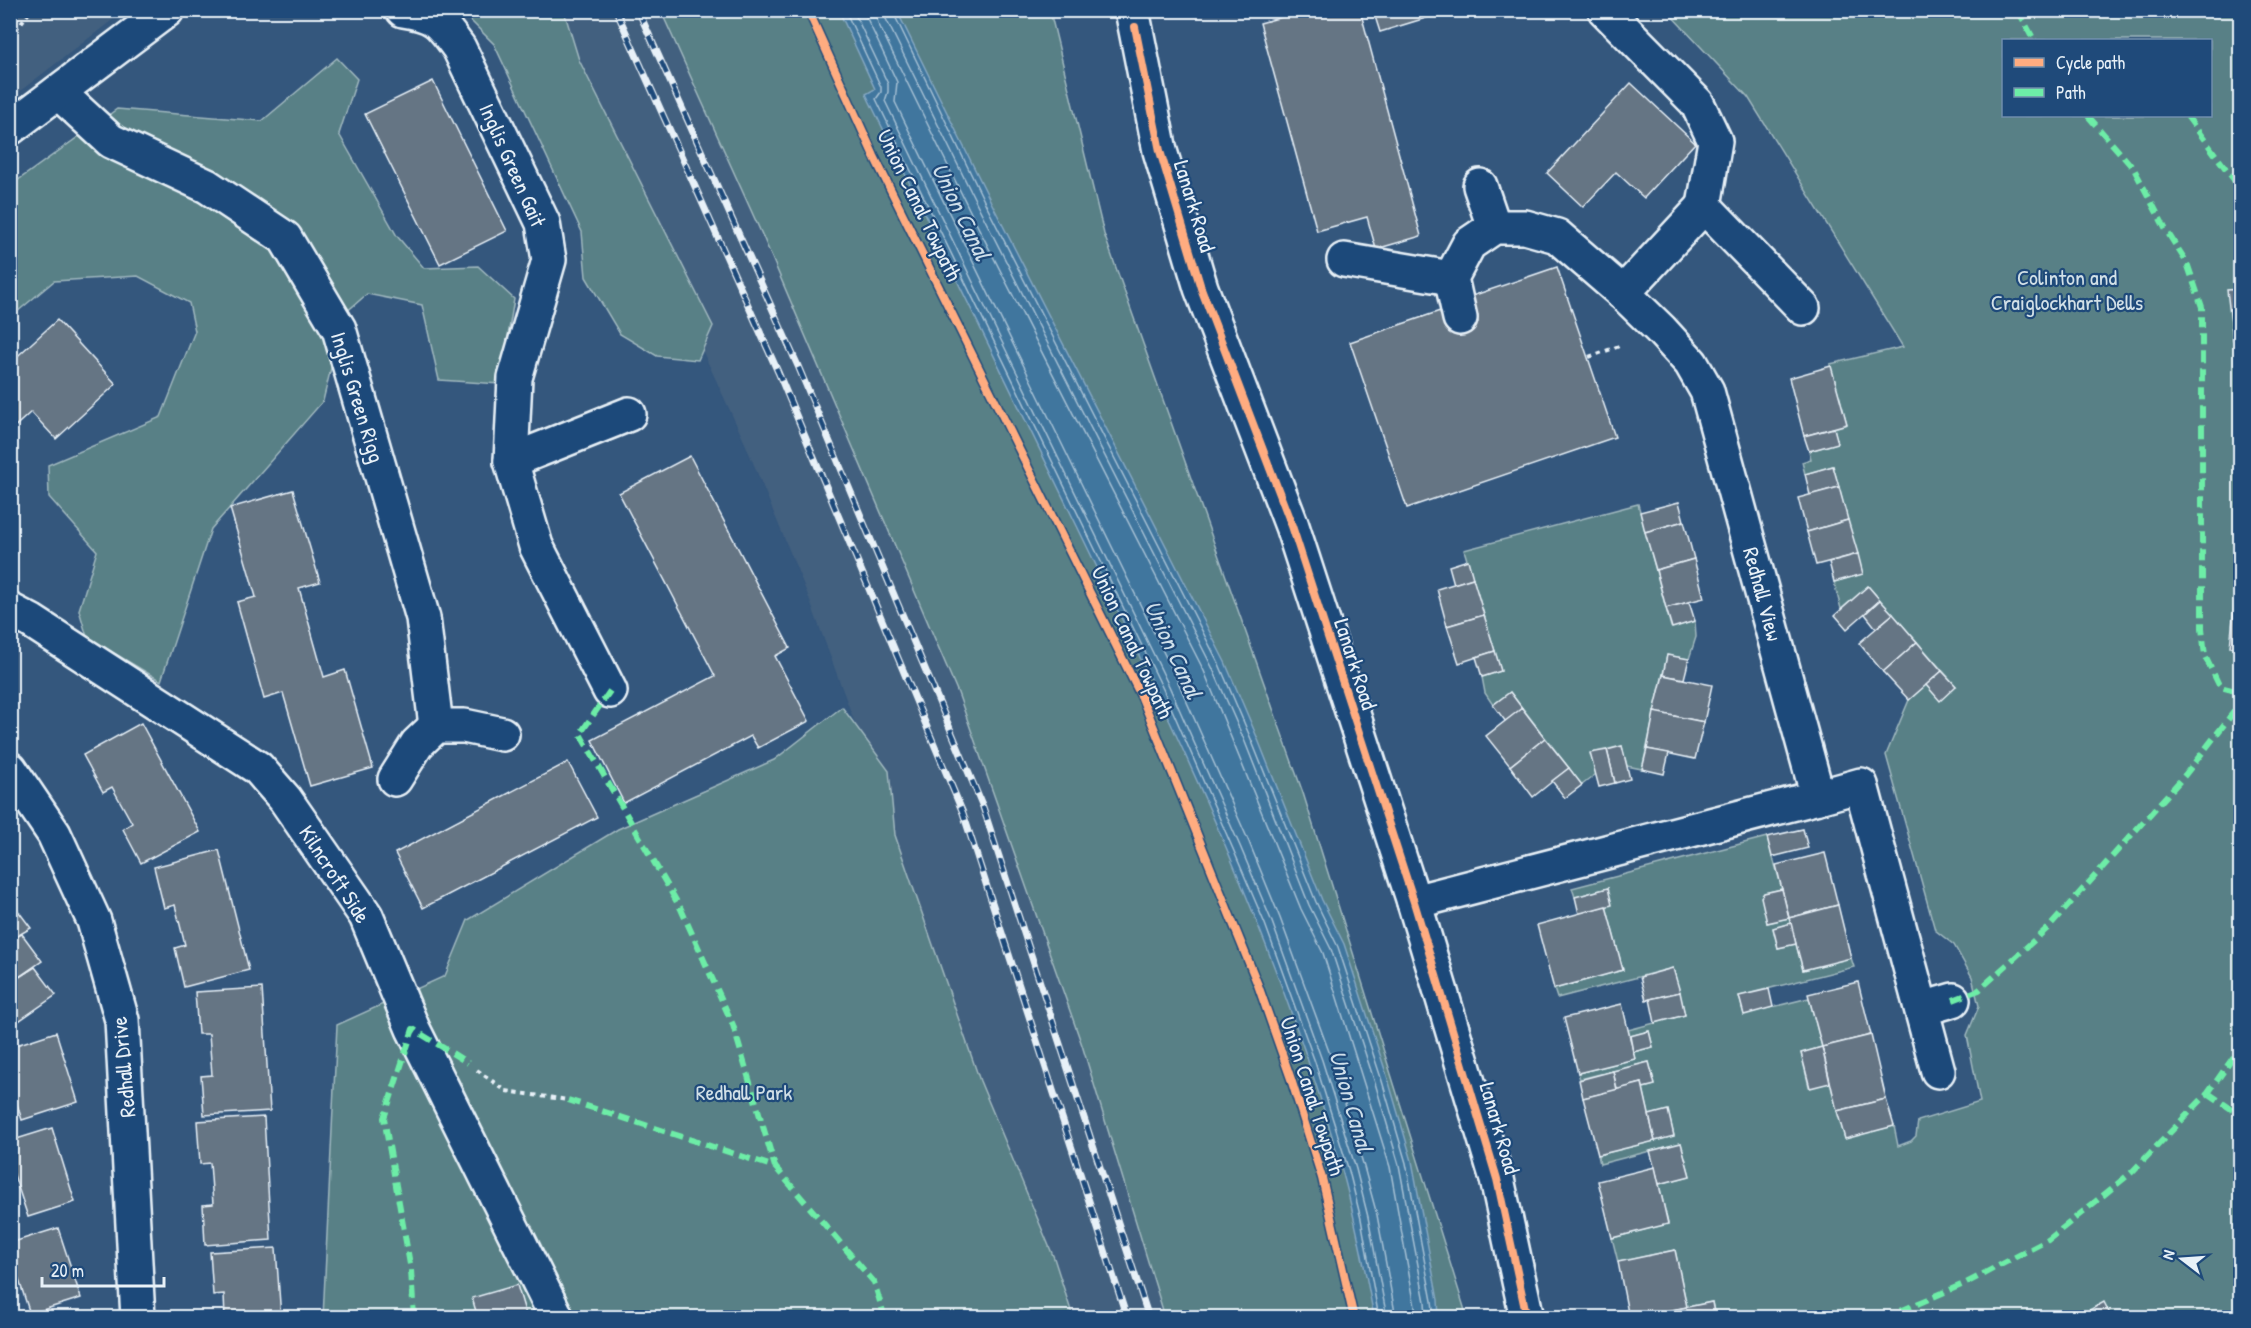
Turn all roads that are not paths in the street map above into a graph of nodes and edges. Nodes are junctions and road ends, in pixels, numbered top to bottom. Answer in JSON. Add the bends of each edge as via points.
{"nodes":[{"id":1,"x":167,"y":10,"type":"edge"},
{"id":2,"x":403,"y":10,"type":"edge"},
{"id":3,"x":1605,"y":10,"type":"edge"},
{"id":4,"x":1134,"y":16,"type":"edge"},
{"id":5,"x":58,"y":93,"type":"junction"},
{"id":6,"x":10,"y":128,"type":"edge"},
{"id":7,"x":1480,"y":186,"type":"dead end"},
{"id":8,"x":1704,"y":206,"type":"junction"},
{"id":9,"x":1494,"y":227,"type":"junction"},
{"id":10,"x":1344,"y":260,"type":"dead end"},
{"id":11,"x":1451,"y":278,"type":"junction"},
{"id":12,"x":1623,"y":293,"type":"junction"},
{"id":13,"x":1803,"y":308,"type":"dead end"},
{"id":14,"x":1460,"y":318,"type":"dead end"},
{"id":15,"x":629,"y":414,"type":"dead end"},
{"id":16,"x":511,"y":461,"type":"junction"},
{"id":17,"x":10,"y":610,"type":"edge"},
{"id":18,"x":610,"y":691,"type":"dead end"},
{"id":19,"x":436,"y":726,"type":"junction"},
{"id":20,"x":502,"y":734,"type":"dead end"},
{"id":21,"x":10,"y":769,"type":"edge"},
{"id":22,"x":396,"y":778,"type":"dead end"},
{"id":23,"x":1818,"y":797,"type":"junction"},
{"id":24,"x":1414,"y":902,"type":"junction"},
{"id":25,"x":1953,"y":1000,"type":"dead end"},
{"id":26,"x":1922,"y":1009,"type":"junction"},
{"id":27,"x":1938,"y":1071,"type":"dead end"},
{"id":28,"x":138,"y":1317,"type":"edge"},
{"id":29,"x":557,"y":1317,"type":"edge"},
{"id":30,"x":1527,"y":1317,"type":"edge"}],
"edges":[{"from":1,"to":5,"type":"street"},
{"from":2,"to":16,"type":"street","name":"Inglis Green Gait","via":[[427,14],[445,28],[459,48],[543,223],[549,260],[515,378]]},
{"from":3,"to":8,"type":"street","via":[[1697,103],[1715,141]]},
{"from":4,"to":24,"type":"street","name":"Lanark Road","via":[[1160,151],[1201,288],[1292,526]]},
{"from":5,"to":6,"type":"street"},
{"from":5,"to":19,"type":"street","name":"Inglis Green Rigg","via":[[111,141],[207,186],[285,238],[339,329],[423,618]]},
{"from":7,"to":9,"type":"street"},
{"from":8,"to":12,"type":"street"},
{"from":8,"to":13,"type":"street"},
{"from":9,"to":11,"type":"street","via":[[1469,244]]},
{"from":9,"to":12,"type":"street","name":"Redhall View","via":[[1525,227],[1557,236]]},
{"from":10,"to":11,"type":"street"},
{"from":11,"to":14,"type":"street"},
{"from":12,"to":23,"type":"street","name":"Redhall View","via":[[1691,363],[1707,392]]},
{"from":15,"to":16,"type":"street"},
{"from":16,"to":18,"type":"street","name":"Inglis Green Gait","via":[[536,546]]},
{"from":17,"to":29,"type":"street","name":"Kilncroft Side","via":[[258,768],[285,799],[366,916],[413,1029]]},
{"from":19,"to":20,"type":"street","via":[[464,726]]},
{"from":19,"to":22,"type":"street","via":[[417,744]]},
{"from":21,"to":28,"type":"street","name":"Redhall Drive","via":[[54,834],[94,921],[122,1020]]},
{"from":23,"to":24,"type":"street"},
{"from":23,"to":26,"type":"street","via":[[1861,785]]},
{"from":24,"to":30,"type":"street","name":"Lanark Road","via":[[1497,1179]]},
{"from":25,"to":26,"type":"street"},
{"from":26,"to":27,"type":"street"}]}
